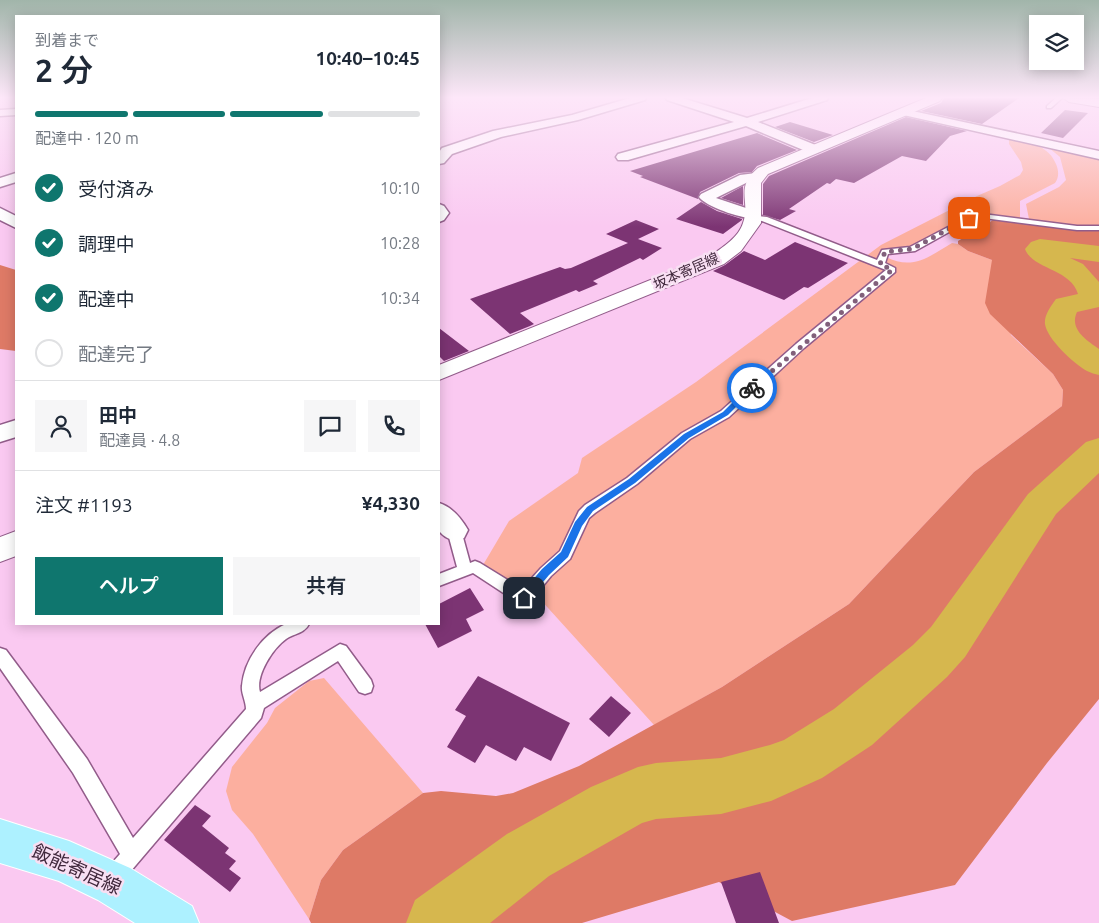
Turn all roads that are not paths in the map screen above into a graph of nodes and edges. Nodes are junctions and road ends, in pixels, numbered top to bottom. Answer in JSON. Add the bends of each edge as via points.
{"nodes":[{"id":1,"x":473,"y":141,"type":"edge"},
{"id":2,"x":679,"y":141,"type":"edge"},
{"id":3,"x":794,"y":141,"type":"edge"},
{"id":4,"x":832,"y":141,"type":"edge"},
{"id":5,"x":1036,"y":141,"type":"edge"},
{"id":6,"x":813,"y":149,"type":"junction"},
{"id":7,"x":441,"y":150,"type":"edge"},
{"id":8,"x":1099,"y":155,"type":"edge"},
{"id":9,"x":623,"y":157,"type":"dead end"},
{"id":10,"x":15,"y":177,"type":"edge"},
{"id":11,"x":756,"y":177,"type":"junction"},
{"id":12,"x":0,"y":183,"type":"edge"},
{"id":13,"x":0,"y":213,"type":"edge"},
{"id":14,"x":753,"y":216,"type":"junction"},
{"id":15,"x":15,"y":222,"type":"edge"},
{"id":16,"x":1099,"y":228,"type":"edge"},
{"id":17,"x":880,"y":264,"type":"junction"},
{"id":18,"x":441,"y":370,"type":"edge"},
{"id":19,"x":15,"y":428,"type":"edge"},
{"id":20,"x":0,"y":434,"type":"edge"},
{"id":21,"x":446,"y":522,"type":"edge"},
{"id":22,"x":15,"y":543,"type":"edge"},
{"id":23,"x":0,"y":550,"type":"edge"},
{"id":24,"x":465,"y":570,"type":"junction"},
{"id":25,"x":440,"y":580,"type":"edge"},
{"id":26,"x":299,"y":625,"type":"edge"},
{"id":27,"x":0,"y":655,"type":"edge"},
{"id":28,"x":365,"y":686,"type":"dead end"},
{"id":29,"x":255,"y":704,"type":"junction"},
{"id":30,"x":0,"y":840,"type":"edge"},
{"id":31,"x":120,"y":867,"type":"junction"},
{"id":32,"x":175,"y":923,"type":"edge"}],
"edges":[{"from":1,"to":7,"type":"street"},
{"from":2,"to":9,"type":"street"},
{"from":3,"to":6,"type":"street"},
{"from":4,"to":6,"type":"main road"},
{"from":5,"to":8,"type":"street"},
{"from":6,"to":11,"type":"main road","via":[[769,167]]},
{"from":10,"to":12,"type":"street"},
{"from":11,"to":14,"type":"main road","name":"坂本寄居線","via":[[752,183]]},
{"from":11,"to":14,"type":"street","via":[[745,178],[706,197]]},
{"from":13,"to":15,"type":"street"},
{"from":14,"to":17,"type":"lane"},
{"from":14,"to":18,"type":"main road","name":"坂本寄居線","via":[[740,241],[718,260]]},
{"from":16,"to":17,"type":"lane","via":[[975,215],[912,249],[885,252]]},
{"from":17,"to":24,"type":"lane","via":[[892,270],[800,346],[725,414],[686,436],[632,481],[590,509],[578,525],[565,555],[524,598],[475,567]]},
{"from":19,"to":20,"type":"street"},
{"from":21,"to":24,"type":"lane"},
{"from":22,"to":23,"type":"main road"},
{"from":24,"to":25,"type":"lane"},
{"from":26,"to":29,"type":"lane","via":[[280,634],[268,645],[256,666],[250,687]]},
{"from":27,"to":31,"type":"lane","via":[[80,766]]},
{"from":28,"to":29,"type":"lane","via":[[340,651]]},
{"from":29,"to":31,"type":"lane","via":[[255,712]]},
{"from":30,"to":31,"type":"main road","name":"飯能寄居線"},
{"from":31,"to":32,"type":"main road","name":"飯能寄居線"}]}
